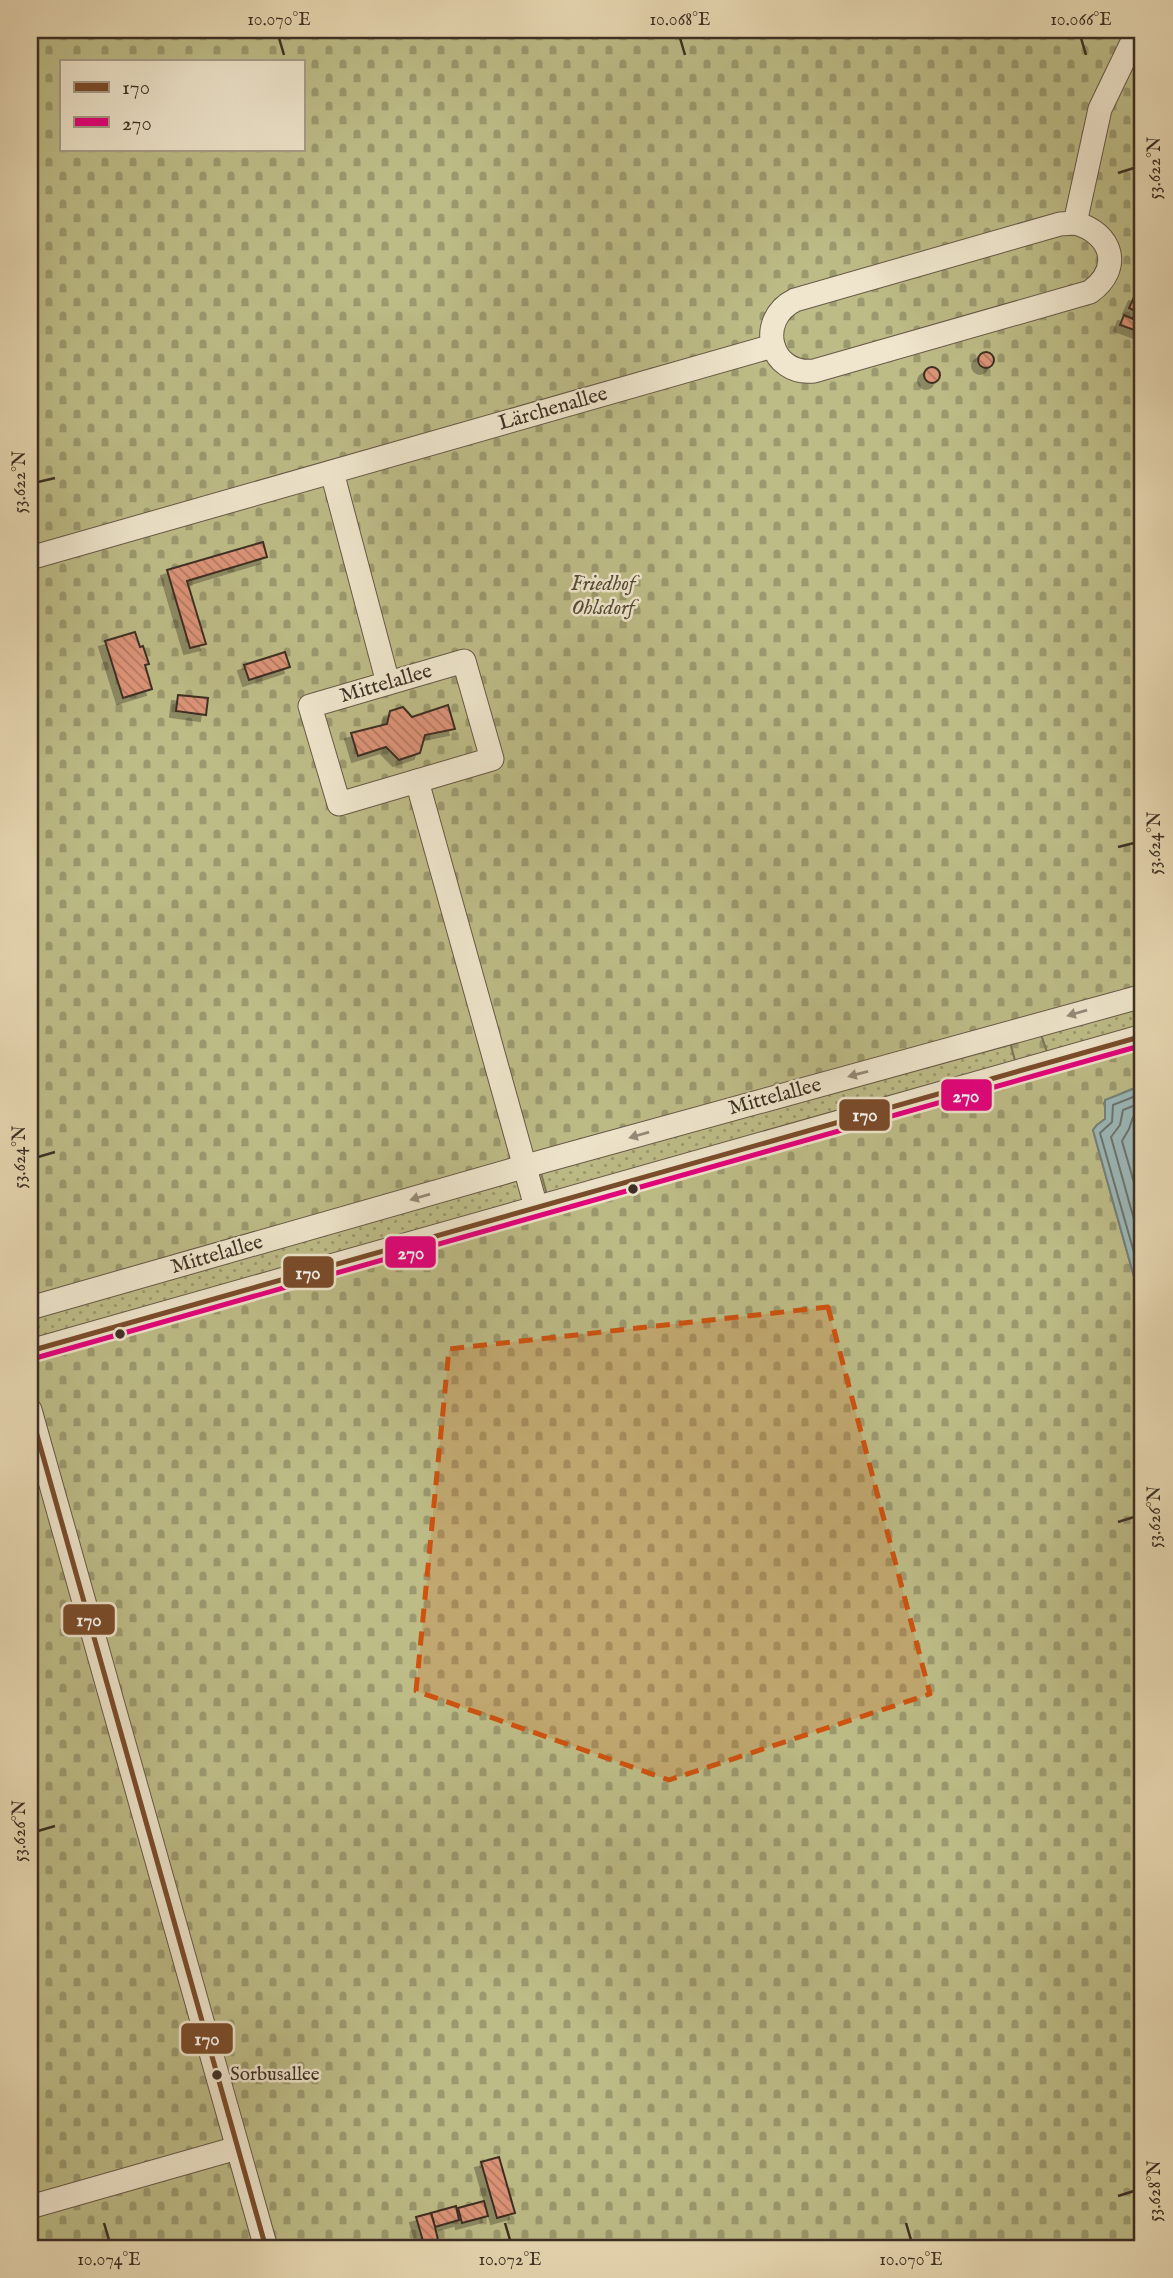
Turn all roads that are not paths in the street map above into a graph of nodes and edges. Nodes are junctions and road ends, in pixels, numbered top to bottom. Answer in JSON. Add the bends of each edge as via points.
{"nodes":[{"id":1,"x":1138,"y":30,"type":"edge"},
{"id":2,"x":1075,"y":223,"type":"junction"},
{"id":3,"x":773,"y":346,"type":"junction"},
{"id":4,"x":332,"y":472,"type":"junction"},
{"id":5,"x":30,"y":558,"type":"edge"},
{"id":6,"x":388,"y":683,"type":"junction"},
{"id":7,"x":417,"y":781,"type":"junction"},
{"id":8,"x":1143,"y":996,"type":"edge"},
{"id":9,"x":1024,"y":1029,"type":"junction"},
{"id":10,"x":1143,"y":1036,"type":"edge"},
{"id":11,"x":1034,"y":1066,"type":"junction"},
{"id":12,"x":525,"y":1166,"type":"junction"},
{"id":13,"x":536,"y":1207,"type":"junction"},
{"id":14,"x":30,"y":1308,"type":"edge"},
{"id":15,"x":30,"y":1351,"type":"edge"},
{"id":16,"x":30,"y":1410,"type":"edge"},
{"id":17,"x":237,"y":2148,"type":"junction"},
{"id":18,"x":30,"y":2207,"type":"edge"},
{"id":19,"x":265,"y":2248,"type":"edge"}],
"edges":[{"from":1,"to":2,"type":"street","via":[[1100,109]]},
{"from":2,"to":3,"type":"street","via":[[795,300],[775,317]]},
{"from":2,"to":3,"type":"street","via":[[1090,227],[1107,247],[1104,279],[1090,292],[814,370],[789,366]]},
{"from":3,"to":4,"type":"street","name":"Lärchenallee"},
{"from":4,"to":5,"type":"street","name":"Lärchenallee"},
{"from":4,"to":6,"type":"street"},
{"from":6,"to":7,"type":"street","name":"Mittelallee","via":[[464,661],[492,759]]},
{"from":6,"to":7,"type":"street","name":"Mittelallee","via":[[310,706],[336,794],[339,804]]},
{"from":7,"to":12,"type":"street"},
{"from":8,"to":9,"type":"street","name":"Mittelallee","one_way":true},
{"from":9,"to":11,"type":"street"},
{"from":9,"to":12,"type":"street","name":"Mittelallee","one_way":true},
{"from":10,"to":11,"type":"street","name":"Mittelallee"},
{"from":11,"to":13,"type":"street","name":"Mittelallee"},
{"from":12,"to":13,"type":"street"},
{"from":12,"to":14,"type":"street","name":"Mittelallee","one_way":true},
{"from":13,"to":15,"type":"street","name":"Mittelallee"},
{"from":16,"to":17,"type":"street"},
{"from":17,"to":18,"type":"street"},
{"from":17,"to":19,"type":"street"}]}
